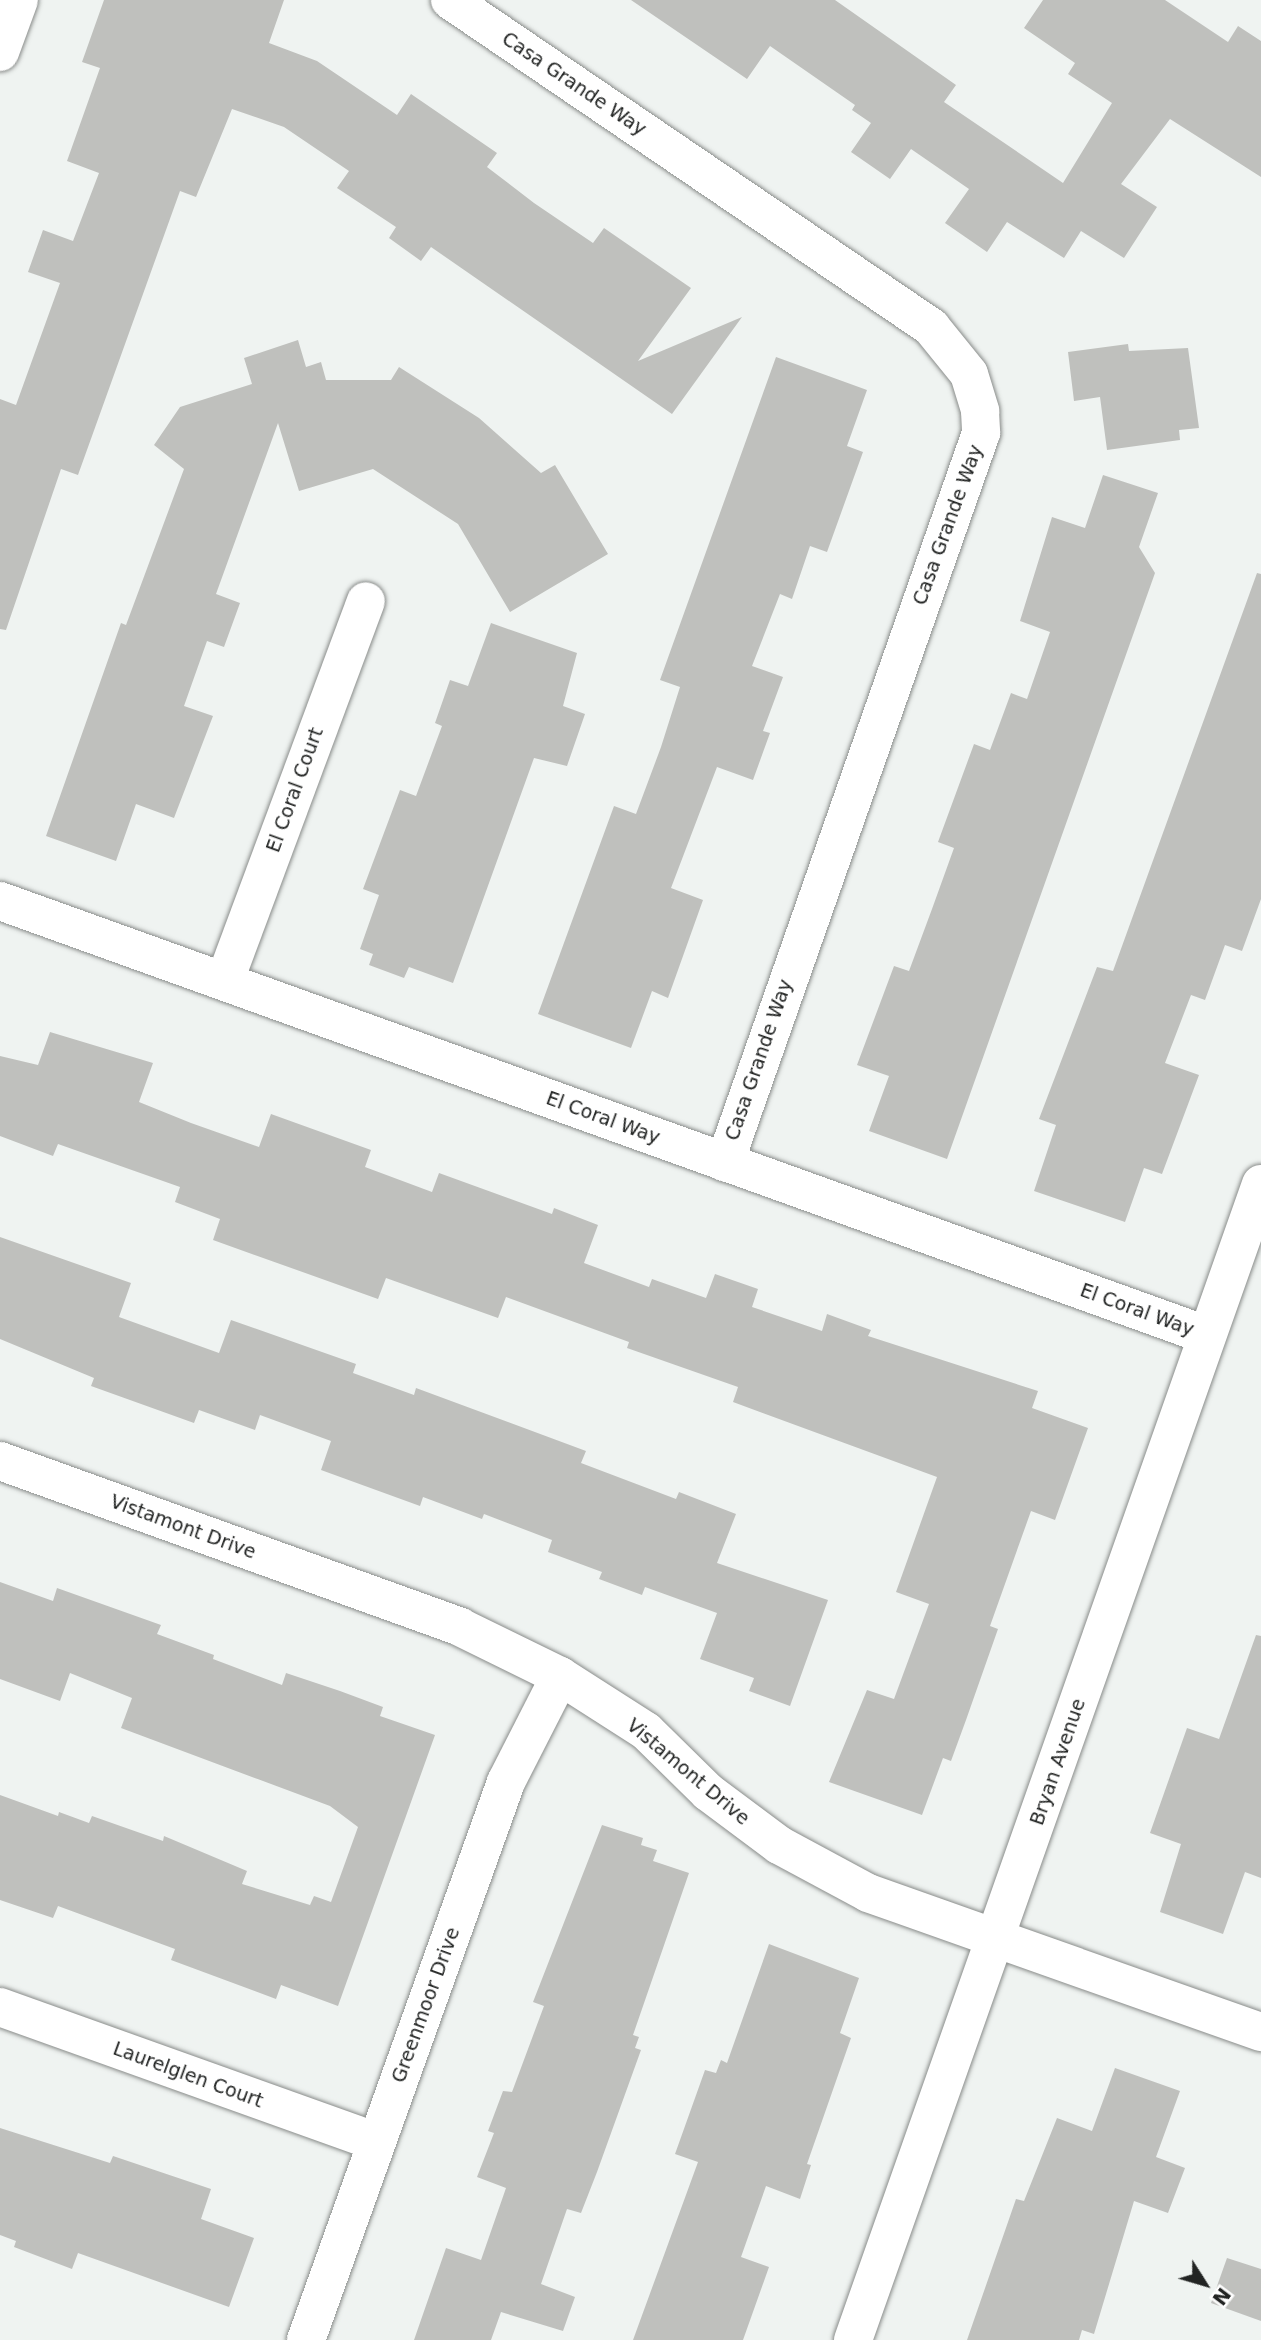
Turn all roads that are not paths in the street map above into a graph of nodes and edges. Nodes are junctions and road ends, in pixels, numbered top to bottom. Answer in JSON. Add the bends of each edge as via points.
{"nodes":[{"id":1,"x":19,"y":0,"type":"edge"},
{"id":2,"x":450,"y":0,"type":"edge"},
{"id":3,"x":0,"y":52,"type":"edge"},
{"id":4,"x":366,"y":601,"type":"dead end"},
{"id":5,"x":0,"y":901,"type":"edge"},
{"id":6,"x":225,"y":980,"type":"junction"},
{"id":7,"x":725,"y":1162,"type":"junction"},
{"id":8,"x":1261,"y":1184,"type":"edge"},
{"id":9,"x":1206,"y":1335,"type":"junction"},
{"id":10,"x":0,"y":1461,"type":"edge"},
{"id":11,"x":560,"y":1676,"type":"junction"},
{"id":12,"x":996,"y":1939,"type":"junction"},
{"id":13,"x":0,"y":2007,"type":"edge"},
{"id":14,"x":1261,"y":2032,"type":"edge"},
{"id":15,"x":377,"y":2142,"type":"junction"},
{"id":16,"x":306,"y":2340,"type":"edge"},
{"id":17,"x":853,"y":2340,"type":"edge"}],
"edges":[{"from":1,"to":3,"type":"street"},
{"from":2,"to":7,"type":"street","name":"Casa Grande Way","via":[[931,327],[969,374],[980,411],[981,433]]},
{"from":4,"to":6,"type":"street","name":"El Coral Court"},
{"from":5,"to":6,"type":"street","name":"El Coral Way"},
{"from":6,"to":7,"type":"street","name":"El Coral Way"},
{"from":7,"to":9,"type":"street","name":"El Coral Way"},
{"from":8,"to":9,"type":"street","name":"Bryan Avenue"},
{"from":9,"to":12,"type":"street","name":"Bryan Avenue"},
{"from":10,"to":11,"type":"street","name":"Vistamont Drive","via":[[460,1627]]},
{"from":11,"to":12,"type":"street","name":"Vistamont Drive","via":[[646,1731],[708,1793],[779,1845],[868,1893]]},
{"from":11,"to":15,"type":"street","name":"Greenmoor Drive","via":[[506,1782]]},
{"from":12,"to":14,"type":"street","name":"Vistamont Drive"},
{"from":12,"to":17,"type":"street","name":"Bryan Avenue"},
{"from":13,"to":15,"type":"street","name":"Laurelglen Court"},
{"from":15,"to":16,"type":"street","name":"Greenmoor Drive"}]}
